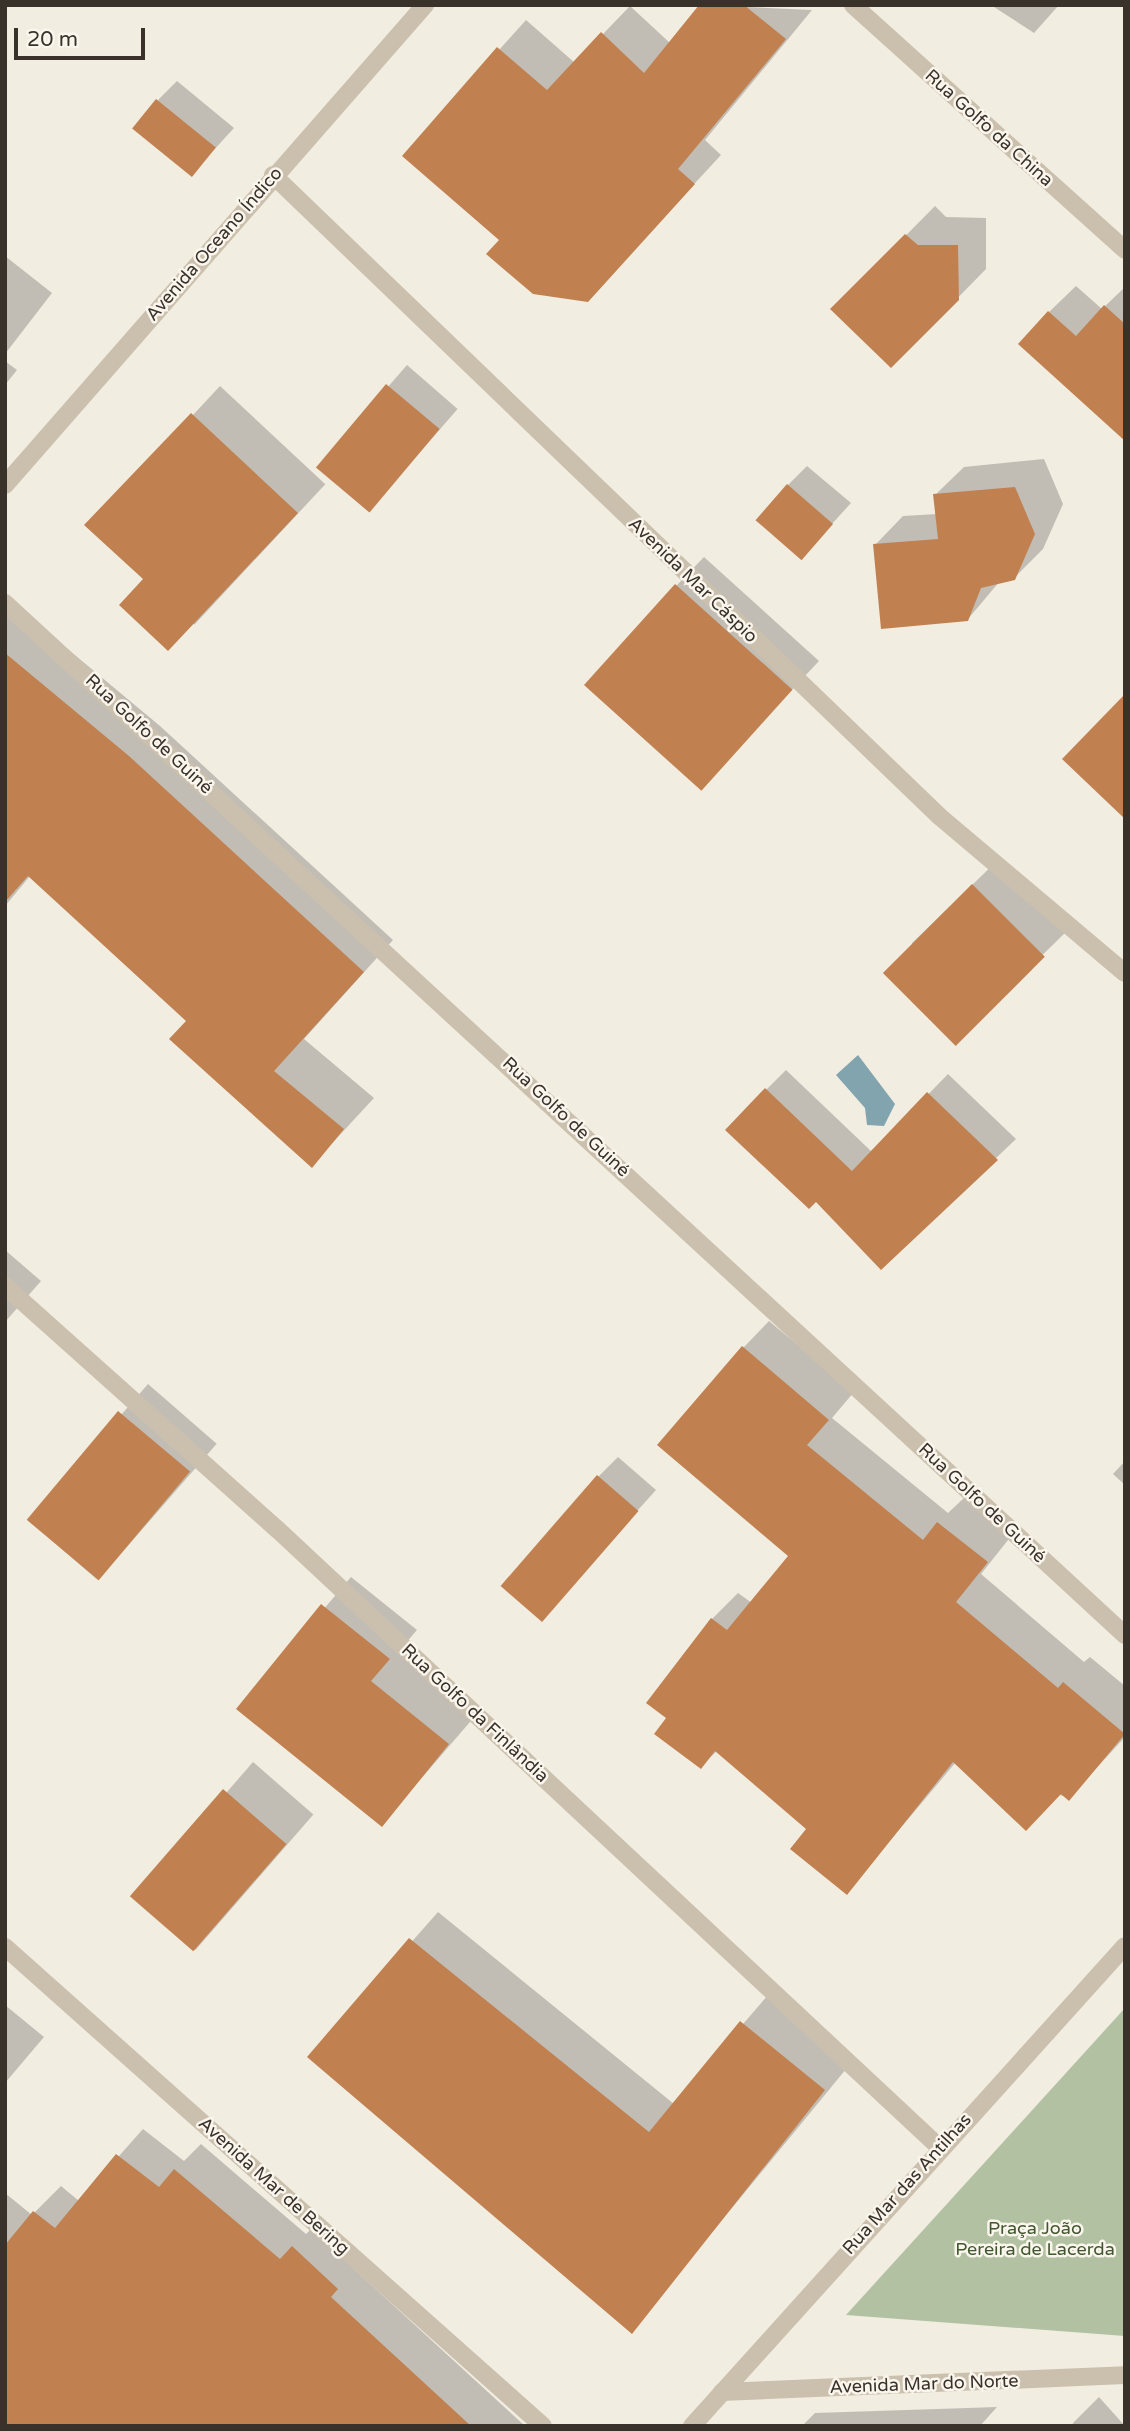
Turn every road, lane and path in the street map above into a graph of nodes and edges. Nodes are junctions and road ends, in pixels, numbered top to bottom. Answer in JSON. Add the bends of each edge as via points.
{"nodes":[{"id":1,"x":425,"y":5,"type":"edge"},
{"id":2,"x":853,"y":5,"type":"edge"},
{"id":3,"x":273,"y":175,"type":"junction"},
{"id":4,"x":1125,"y":250,"type":"edge"},
{"id":5,"x":5,"y":485,"type":"edge"},
{"id":6,"x":5,"y":603,"type":"edge"},
{"id":7,"x":1125,"y":973,"type":"edge"},
{"id":8,"x":5,"y":1286,"type":"edge"},
{"id":9,"x":1125,"y":1635,"type":"edge"},
{"id":10,"x":1125,"y":1946,"type":"edge"},
{"id":11,"x":5,"y":1947,"type":"edge"},
{"id":12,"x":939,"y":2147,"type":"junction"},
{"id":13,"x":1125,"y":2375,"type":"edge"},
{"id":14,"x":722,"y":2392,"type":"junction"},
{"id":15,"x":543,"y":2426,"type":"edge"},
{"id":16,"x":692,"y":2426,"type":"edge"}],
"edges":[{"from":1,"to":3,"type":"street","name":"Avenida Oceano Índico"},
{"from":2,"to":4,"type":"street","name":"Rua Golfo da China"},
{"from":3,"to":5,"type":"street","name":"Avenida Oceano Índico"},
{"from":3,"to":7,"type":"street","name":"Avenida Mar Cáspio","via":[[939,816]]},
{"from":6,"to":9,"type":"street","name":"Rua Golfo de Guiné"},
{"from":8,"to":12,"type":"street","name":"Rua Golfo da Finlândia","via":[[277,1529]]},
{"from":10,"to":12,"type":"street","name":"Rua Mar das Antilhas"},
{"from":11,"to":15,"type":"street","name":"Avenida Mar de Bering"},
{"from":12,"to":14,"type":"street","name":"Rua Mar das Antilhas"},
{"from":13,"to":14,"type":"street","name":"Avenida Mar do Norte"},
{"from":14,"to":16,"type":"street","name":"Rua Mar das Antilhas"}]}
